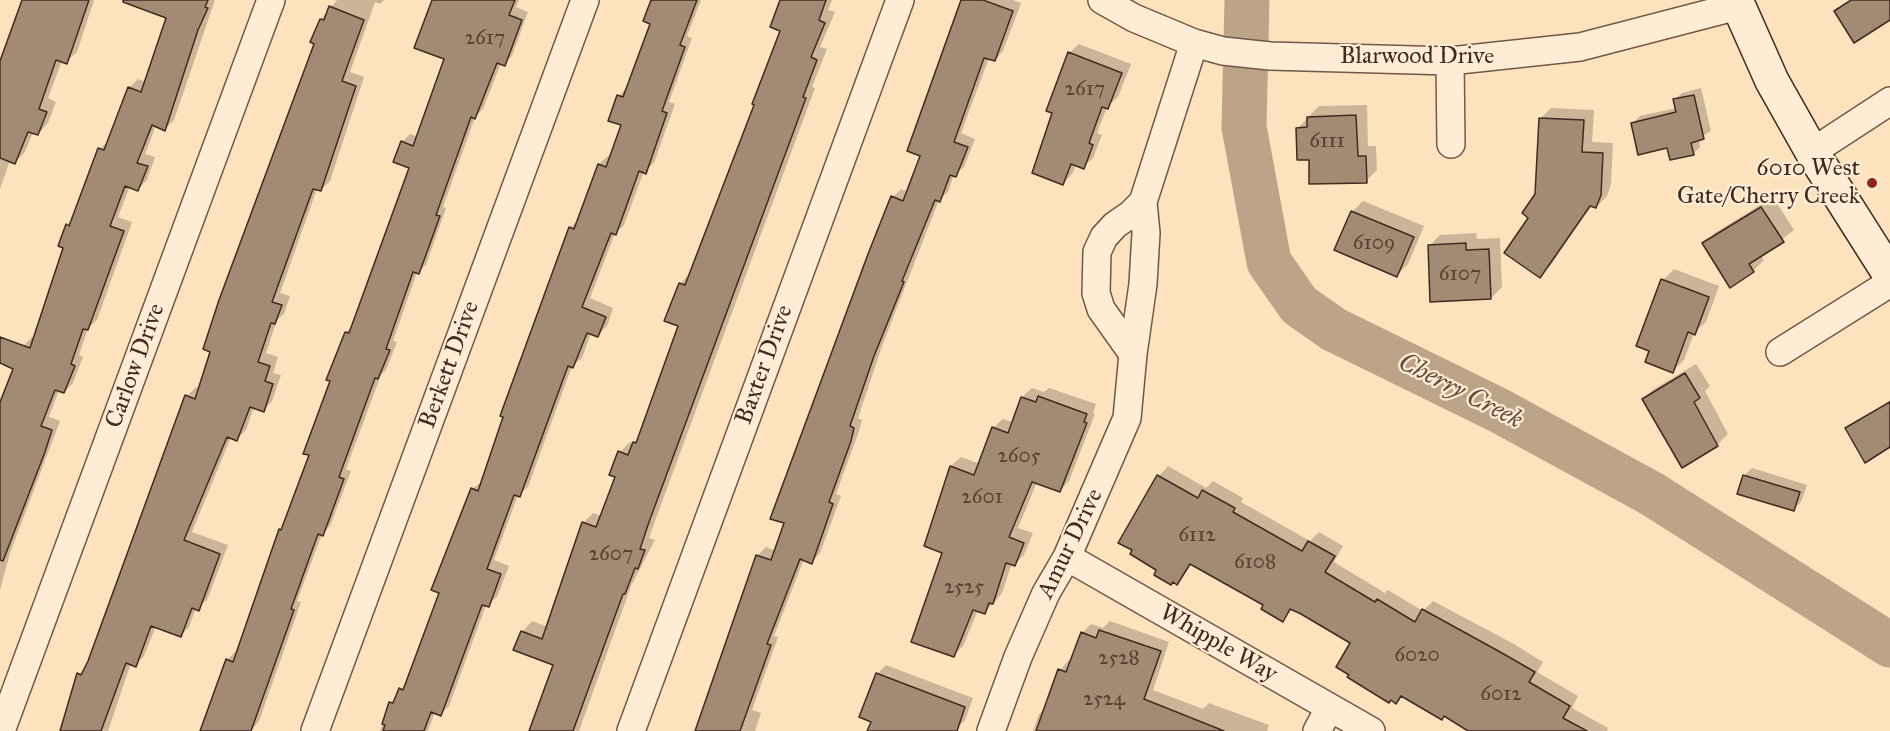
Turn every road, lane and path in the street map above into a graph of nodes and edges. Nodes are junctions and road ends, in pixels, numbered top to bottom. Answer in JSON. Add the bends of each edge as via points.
{"nodes":[{"id":1,"x":271,"y":0,"type":"edge"},
{"id":2,"x":585,"y":0,"type":"edge"},
{"id":3,"x":900,"y":0,"type":"edge"},
{"id":4,"x":1102,"y":0,"type":"edge"},
{"id":5,"x":1737,"y":3,"type":"edge"},
{"id":6,"x":1194,"y":43,"type":"junction"},
{"id":7,"x":1450,"y":61,"type":"junction"},
{"id":8,"x":1890,"y":101,"type":"edge"},
{"id":9,"x":1451,"y":144,"type":"dead end"},
{"id":10,"x":1812,"y":152,"type":"junction"},
{"id":11,"x":1143,"y":202,"type":"junction"},
{"id":12,"x":1890,"y":275,"type":"edge"},
{"id":13,"x":1890,"y":283,"type":"edge"},
{"id":14,"x":1780,"y":352,"type":"dead end"},
{"id":15,"x":1133,"y":354,"type":"junction"},
{"id":16,"x":1067,"y":556,"type":"junction"},
{"id":17,"x":1323,"y":720,"type":"edge"},
{"id":18,"x":1,"y":731,"type":"edge"},
{"id":19,"x":315,"y":731,"type":"edge"},
{"id":20,"x":631,"y":731,"type":"edge"},
{"id":21,"x":992,"y":731,"type":"edge"},
{"id":22,"x":1371,"y":731,"type":"edge"}],
"edges":[{"from":1,"to":18,"type":"street","name":"Carlow Drive"},
{"from":2,"to":19,"type":"street","name":"Berkett Drive"},
{"from":3,"to":20,"type":"street","name":"Baxter Drive"},
{"from":4,"to":6,"type":"street","name":"Blarwood Drive"},
{"from":5,"to":7,"type":"street","name":"Blarwood Drive","via":[[1580,47]]},
{"from":5,"to":10,"type":"main road","via":[[1772,81]]},
{"from":6,"to":7,"type":"street","name":"Blarwood Drive","via":[[1270,57]]},
{"from":6,"to":11,"type":"street","name":"Amur Drive"},
{"from":7,"to":9,"type":"street"},
{"from":8,"to":10,"type":"street"},
{"from":10,"to":12,"type":"main road"},
{"from":11,"to":15,"type":"street","name":"Amur Drive","via":[[1143,285]]},
{"from":11,"to":15,"type":"street","via":[[1115,225],[1097,252],[1096,293],[1101,309]]},
{"from":13,"to":14,"type":"street"},
{"from":15,"to":16,"type":"street","name":"Amur Drive","via":[[1131,396],[1121,438]]},
{"from":16,"to":17,"type":"street","name":"Whipple Way"},
{"from":16,"to":21,"type":"street","name":"Amur Drive","via":[[1018,657]]},
{"from":17,"to":22,"type":"street","name":"Whipple Way"}]}
